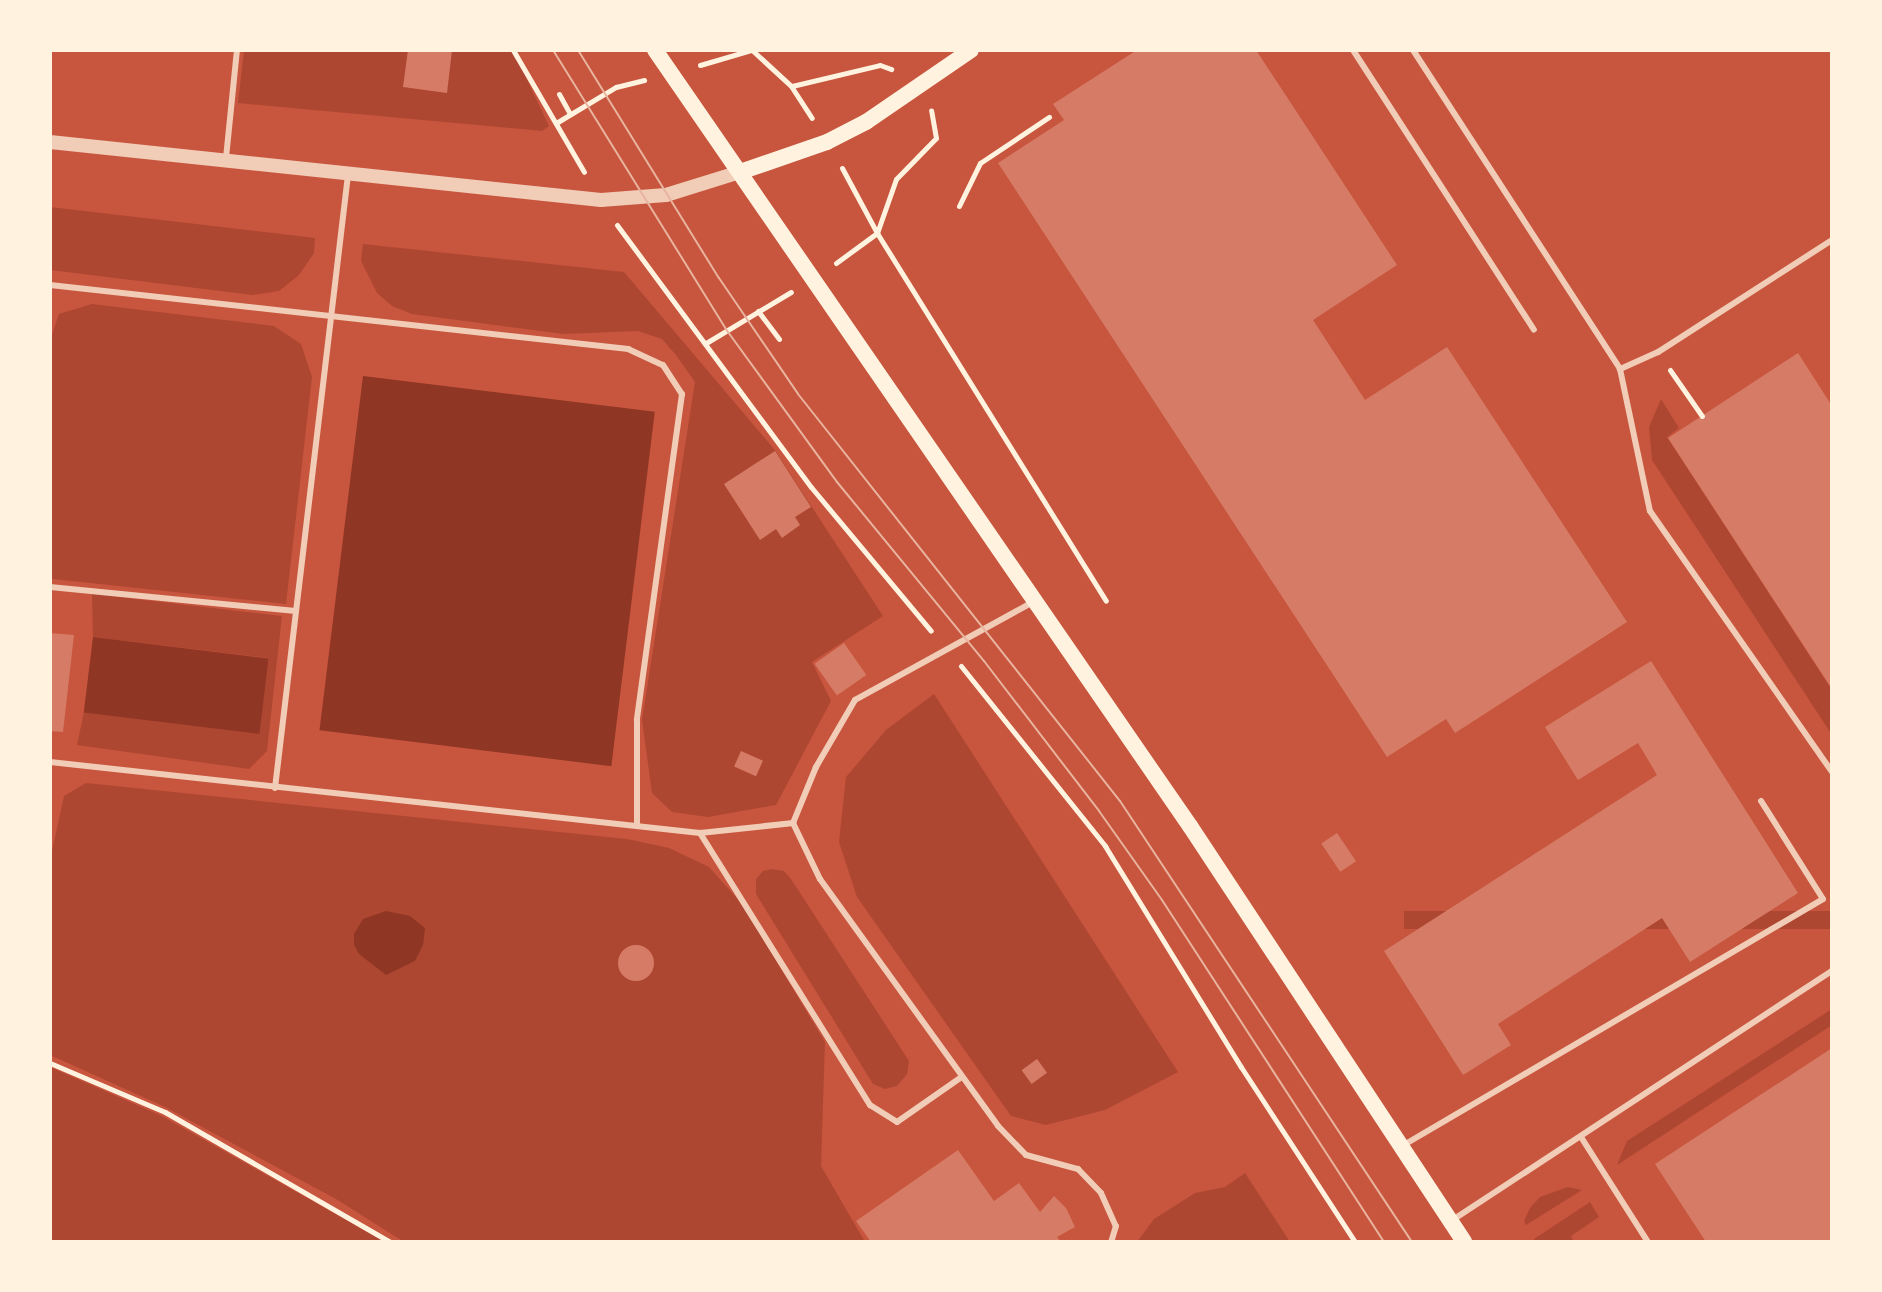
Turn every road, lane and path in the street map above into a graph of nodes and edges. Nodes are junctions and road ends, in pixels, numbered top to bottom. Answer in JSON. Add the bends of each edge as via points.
{"nodes":[{"id":1,"x":237,"y":50,"type":"edge"},
{"id":2,"x":513,"y":50,"type":"edge"},
{"id":3,"x":655,"y":50,"type":"edge"},
{"id":4,"x":751,"y":50,"type":"edge"},
{"id":5,"x":971,"y":50,"type":"edge"},
{"id":6,"x":1353,"y":50,"type":"edge"},
{"id":7,"x":1413,"y":50,"type":"edge"},
{"id":8,"x":672,"y":74,"type":"junction"},
{"id":9,"x":559,"y":94,"type":"dead end"},
{"id":10,"x":570,"y":115,"type":"junction"},
{"id":11,"x":1049,"y":117,"type":"dead end"},
{"id":12,"x":556,"y":123,"type":"junction"},
{"id":13,"x":50,"y":142,"type":"edge"},
{"id":14,"x":225,"y":162,"type":"junction"},
{"id":15,"x":740,"y":172,"type":"junction"},
{"id":16,"x":348,"y":175,"type":"junction"},
{"id":17,"x":601,"y":200,"type":"junction"},
{"id":18,"x":959,"y":206,"type":"dead end"},
{"id":19,"x":877,"y":233,"type":"dead end"},
{"id":20,"x":1832,"y":240,"type":"edge"},
{"id":21,"x":50,"y":285,"type":"edge"},
{"id":22,"x":758,"y":311,"type":"dead end"},
{"id":23,"x":330,"y":318,"type":"junction"},
{"id":24,"x":1534,"y":330,"type":"dead end"},
{"id":25,"x":779,"y":339,"type":"dead end"},
{"id":26,"x":1658,"y":352,"type":"junction"},
{"id":27,"x":1620,"y":369,"type":"junction"},
{"id":28,"x":1702,"y":416,"type":"dead end"},
{"id":29,"x":50,"y":587,"type":"edge"},
{"id":30,"x":1037,"y":600,"type":"junction"},
{"id":31,"x":1106,"y":601,"type":"dead end"},
{"id":32,"x":296,"y":611,"type":"junction"},
{"id":33,"x":947,"y":650,"type":"junction"},
{"id":34,"x":50,"y":762,"type":"edge"},
{"id":35,"x":1832,"y":772,"type":"edge"},
{"id":36,"x":275,"y":788,"type":"junction"},
{"id":37,"x":1761,"y":801,"type":"dead end"},
{"id":38,"x":793,"y":823,"type":"junction"},
{"id":39,"x":637,"y":826,"type":"junction"},
{"id":40,"x":700,"y":833,"type":"junction"},
{"id":41,"x":1832,"y":971,"type":"edge"},
{"id":42,"x":50,"y":1063,"type":"edge"},
{"id":43,"x":960,"y":1078,"type":"junction"},
{"id":44,"x":1581,"y":1137,"type":"junction"},
{"id":45,"x":1400,"y":1147,"type":"junction"},
{"id":46,"x":1451,"y":1221,"type":"junction"},
{"id":47,"x":390,"y":1242,"type":"edge"},
{"id":48,"x":1111,"y":1242,"type":"edge"},
{"id":49,"x":1355,"y":1242,"type":"edge"},
{"id":50,"x":1464,"y":1242,"type":"edge"},
{"id":51,"x":1648,"y":1242,"type":"edge"}],
"edges":[{"from":1,"to":14,"type":"lane"},
{"from":2,"to":12,"type":"path"},
{"from":3,"to":8,"type":"main road"},
{"from":4,"to":8,"type":"path"},
{"from":5,"to":15,"type":"main road","via":[[866,122],[827,142]]},
{"from":6,"to":24,"type":"lane"},
{"from":7,"to":27,"type":"lane"},
{"from":8,"to":10,"type":"path","via":[[616,87]]},
{"from":8,"to":15,"type":"main road"},
{"from":9,"to":10,"type":"path"},
{"from":10,"to":12,"type":"path"},
{"from":11,"to":18,"type":"path","via":[[980,163]]},
{"from":12,"to":17,"type":"path"},
{"from":13,"to":14,"type":"street"},
{"from":14,"to":16,"type":"street"},
{"from":15,"to":17,"type":"street","via":[[655,197]]},
{"from":15,"to":30,"type":"main road"},
{"from":16,"to":17,"type":"street"},
{"from":16,"to":23,"type":"lane"},
{"from":17,"to":33,"type":"path","via":[[811,487]]},
{"from":19,"to":31,"type":"path"},
{"from":20,"to":26,"type":"lane"},
{"from":21,"to":23,"type":"lane"},
{"from":22,"to":25,"type":"path"},
{"from":23,"to":32,"type":"lane"},
{"from":23,"to":39,"type":"lane","via":[[628,349],[663,365],[682,394],[637,720]]},
{"from":26,"to":27,"type":"lane"},
{"from":26,"to":28,"type":"path"},
{"from":27,"to":35,"type":"lane","via":[[1650,511]]},
{"from":29,"to":32,"type":"lane"},
{"from":30,"to":33,"type":"lane"},
{"from":30,"to":45,"type":"main road"},
{"from":32,"to":36,"type":"lane"},
{"from":33,"to":38,"type":"lane","via":[[855,700],[816,767]]},
{"from":33,"to":49,"type":"path","via":[[1105,846]]},
{"from":34,"to":36,"type":"lane"},
{"from":36,"to":39,"type":"lane"},
{"from":37,"to":45,"type":"lane","via":[[1823,899]]},
{"from":38,"to":40,"type":"lane"},
{"from":38,"to":43,"type":"lane","via":[[820,879]]},
{"from":39,"to":40,"type":"lane"},
{"from":40,"to":43,"type":"lane","via":[[870,1105],[897,1122]]},
{"from":41,"to":44,"type":"lane"},
{"from":42,"to":47,"type":"path","via":[[165,1112]]},
{"from":43,"to":48,"type":"lane","via":[[1026,1155],[1078,1169],[1101,1193],[1116,1226]]},
{"from":44,"to":46,"type":"lane"},
{"from":44,"to":51,"type":"lane"},
{"from":45,"to":46,"type":"main road"},
{"from":46,"to":50,"type":"main road"}]}
